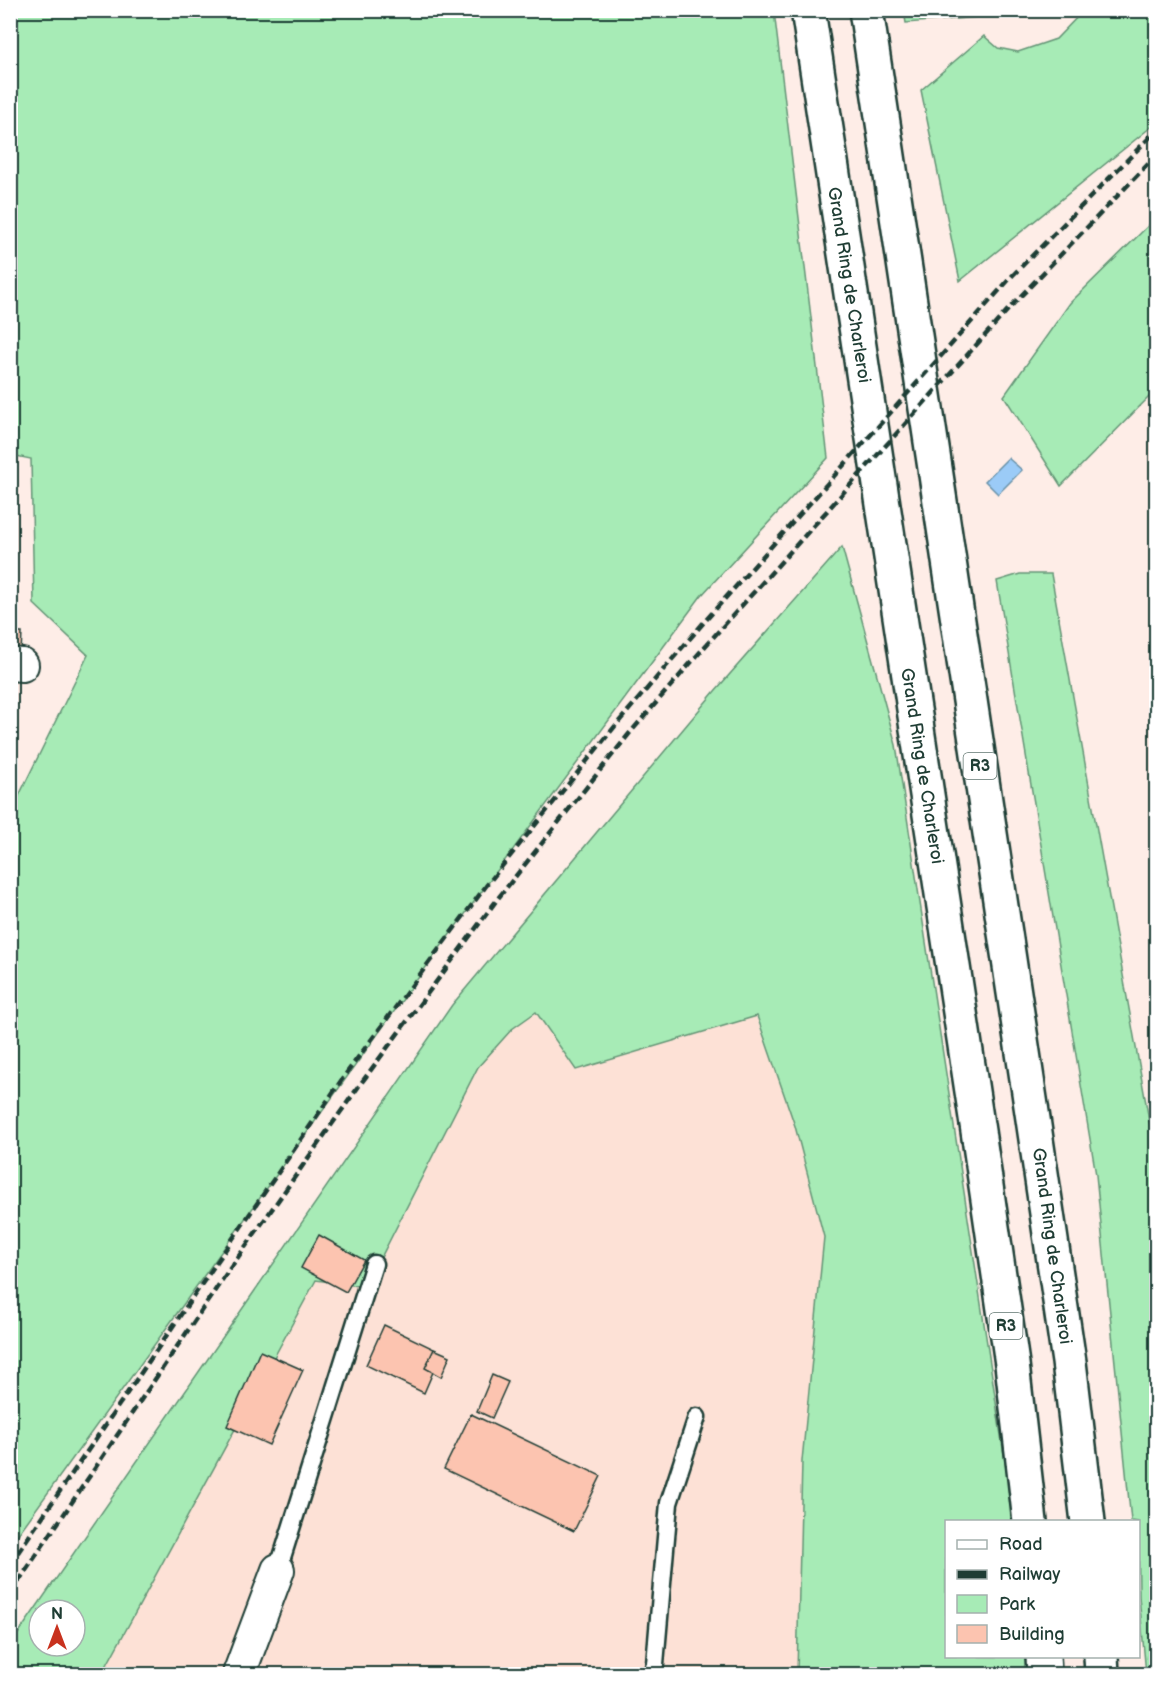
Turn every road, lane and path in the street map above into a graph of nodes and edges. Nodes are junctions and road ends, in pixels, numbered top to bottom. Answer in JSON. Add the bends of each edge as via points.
{"nodes":[{"id":1,"x":808,"y":10,"type":"edge"},
{"id":2,"x":866,"y":10,"type":"edge"},
{"id":3,"x":374,"y":1264,"type":"dead end"},
{"id":4,"x":697,"y":1417,"type":"dead end"},
{"id":5,"x":1030,"y":1520,"type":"edge"},
{"id":6,"x":1088,"y":1520,"type":"edge"},
{"id":7,"x":278,"y":1570,"type":"joint"},
{"id":8,"x":1043,"y":1658,"type":"edge"},
{"id":9,"x":1101,"y":1658,"type":"edge"},
{"id":10,"x":239,"y":1674,"type":"edge"},
{"id":11,"x":652,"y":1674,"type":"edge"},
{"id":12,"x":1044,"y":1674,"type":"edge"},
{"id":13,"x":1102,"y":1674,"type":"edge"}],
"edges":[{"from":1,"to":5,"type":"highway","name":"Grand Ring de Charleroi","number":"R3","via":[[1012,1364]]},
{"from":2,"to":6,"type":"highway","name":"Grand Ring de Charleroi","number":"R3","via":[[1037,1142]]},
{"from":3,"to":7,"type":"lane"},
{"from":4,"to":11,"type":"lane","via":[[669,1503]]},
{"from":7,"to":10,"type":"street"},
{"from":8,"to":12,"type":"highway"},
{"from":9,"to":13,"type":"highway"}]}
